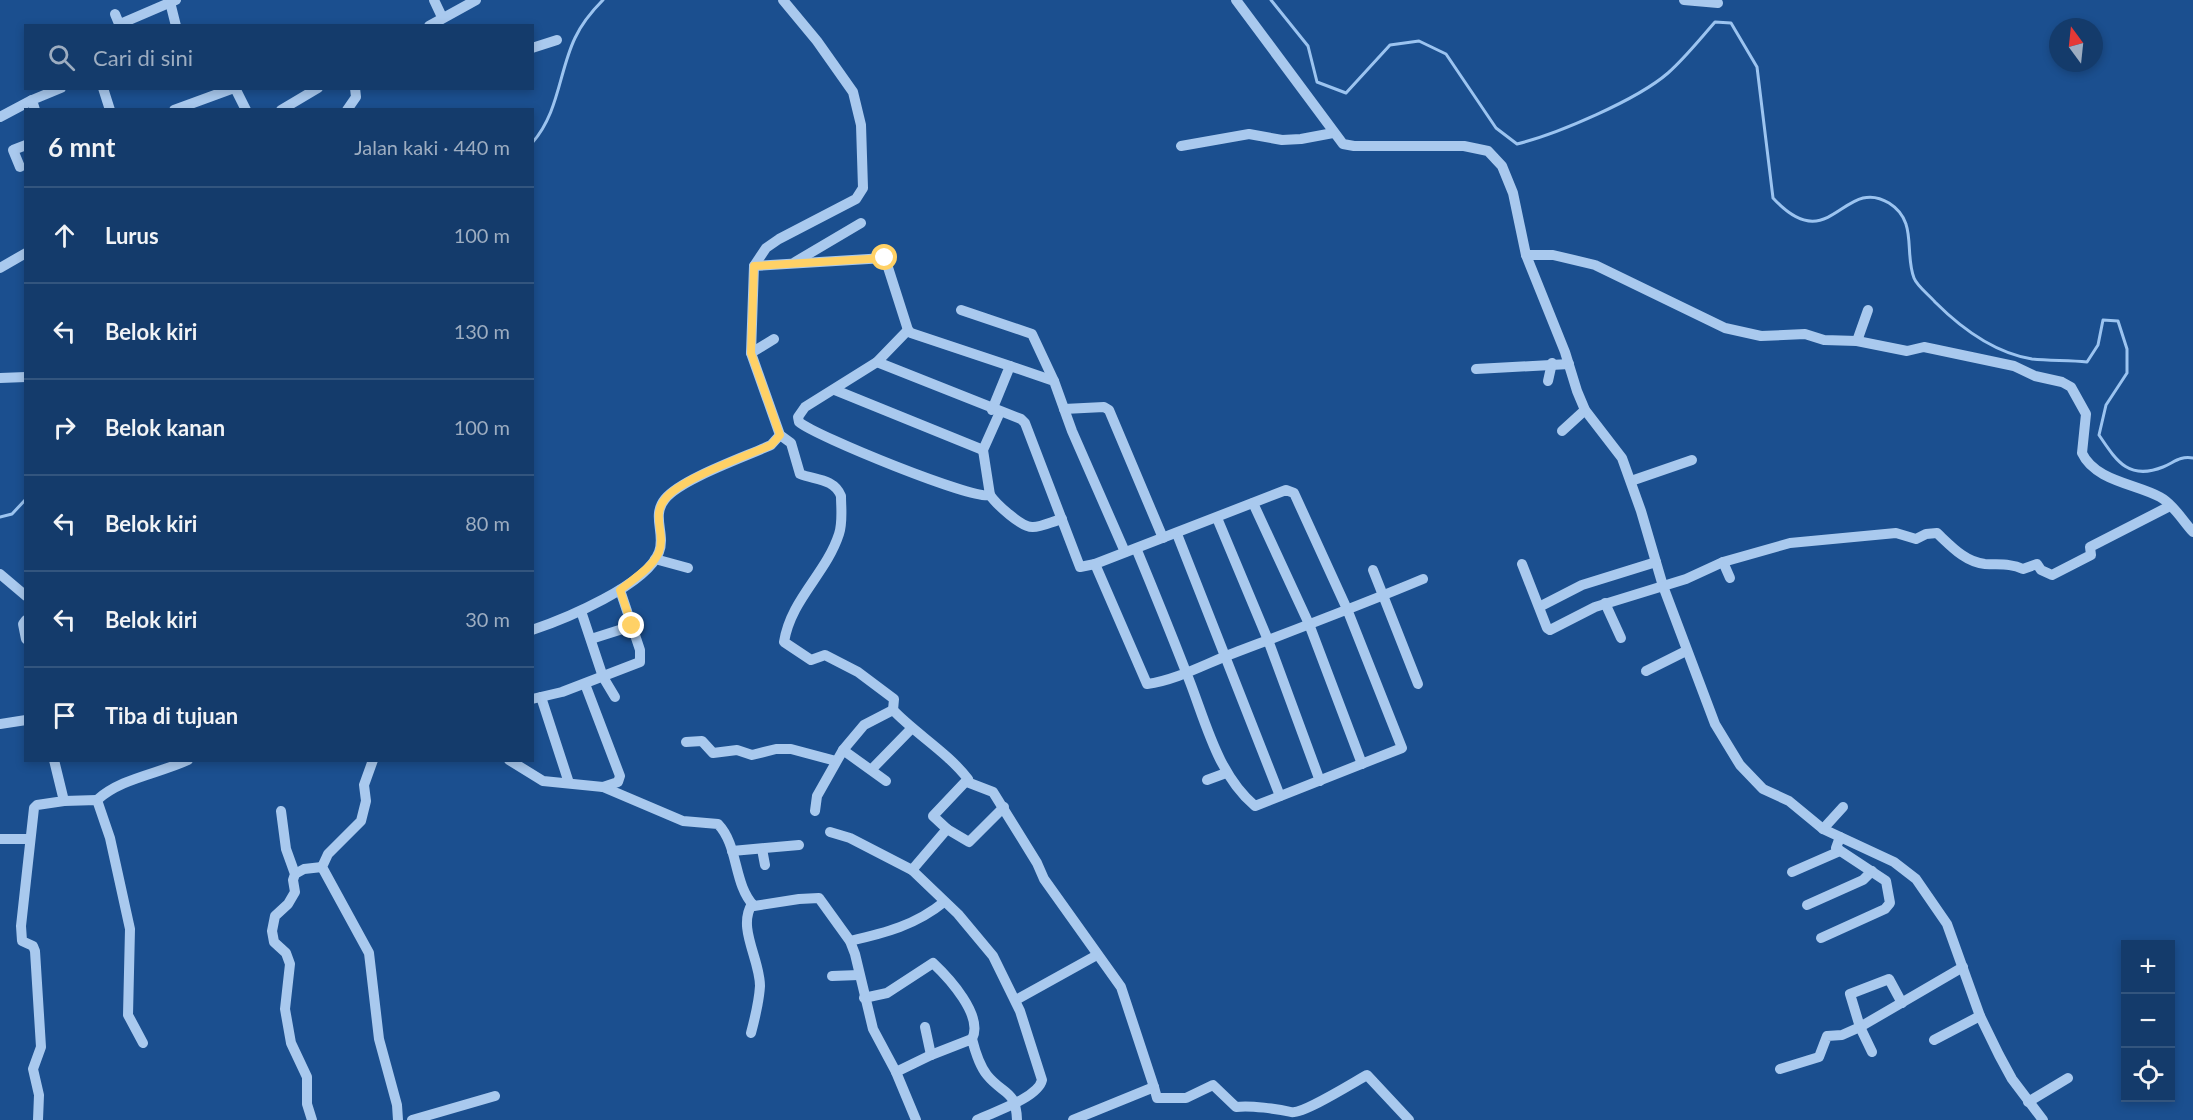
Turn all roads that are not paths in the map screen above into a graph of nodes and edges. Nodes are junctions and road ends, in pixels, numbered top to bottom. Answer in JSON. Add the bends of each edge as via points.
{"nodes":[{"id":1,"x":434,"y":0,"type":"edge"},
{"id":2,"x":476,"y":0,"type":"edge"},
{"id":3,"x":783,"y":0,"type":"edge"},
{"id":4,"x":1236,"y":0,"type":"edge"},
{"id":5,"x":1684,"y":0,"type":"edge"},
{"id":6,"x":173,"y":1,"type":"edge"},
{"id":7,"x":464,"y":3,"type":"edge"},
{"id":8,"x":1718,"y":3,"type":"dead end"},
{"id":9,"x":442,"y":17,"type":"junction"},
{"id":10,"x":118,"y":21,"type":"edge"},
{"id":11,"x":176,"y":24,"type":"edge"},
{"id":12,"x":432,"y":24,"type":"edge"},
{"id":13,"x":557,"y":40,"type":"dead end"},
{"id":14,"x":534,"y":47,"type":"edge"},
{"id":15,"x":58,"y":90,"type":"edge"},
{"id":16,"x":105,"y":90,"type":"edge"},
{"id":17,"x":229,"y":90,"type":"edge"},
{"id":18,"x":236,"y":90,"type":"edge"},
{"id":19,"x":315,"y":90,"type":"edge"},
{"id":20,"x":355,"y":90,"type":"edge"},
{"id":21,"x":33,"y":105,"type":"edge"},
{"id":22,"x":24,"y":108,"type":"edge"},
{"id":23,"x":109,"y":108,"type":"edge"},
{"id":24,"x":180,"y":108,"type":"edge"},
{"id":25,"x":245,"y":108,"type":"edge"},
{"id":26,"x":284,"y":108,"type":"edge"},
{"id":27,"x":348,"y":108,"type":"edge"},
{"id":28,"x":0,"y":117,"type":"edge"},
{"id":29,"x":1333,"y":133,"type":"junction"},
{"id":30,"x":1181,"y":146,"type":"dead end"},
{"id":31,"x":24,"y":147,"type":"edge"},
{"id":32,"x":20,"y":167,"type":"dead end"},
{"id":33,"x":861,"y":223,"type":"dead end"},
{"id":34,"x":24,"y":254,"type":"edge"},
{"id":35,"x":1526,"y":255,"type":"junction"},
{"id":36,"x":792,"y":264,"type":"junction"},
{"id":37,"x":754,"y":266,"type":"junction"},
{"id":38,"x":0,"y":268,"type":"edge"},
{"id":39,"x":961,"y":310,"type":"dead end"},
{"id":40,"x":1868,"y":310,"type":"dead end"},
{"id":41,"x":908,"y":330,"type":"junction"},
{"id":42,"x":774,"y":339,"type":"dead end"},
{"id":43,"x":1857,"y":341,"type":"junction"},
{"id":44,"x":751,"y":353,"type":"junction"},
{"id":45,"x":877,"y":362,"type":"junction"},
{"id":46,"x":1552,"y":363,"type":"junction"},
{"id":47,"x":1569,"y":364,"type":"junction"},
{"id":48,"x":1010,"y":366,"type":"junction"},
{"id":49,"x":1476,"y":369,"type":"dead end"},
{"id":50,"x":24,"y":377,"type":"edge"},
{"id":51,"x":0,"y":378,"type":"edge"},
{"id":52,"x":1054,"y":381,"type":"junction"},
{"id":53,"x":1548,"y":381,"type":"dead end"},
{"id":54,"x":835,"y":390,"type":"junction"},
{"id":55,"x":1064,"y":409,"type":"junction"},
{"id":56,"x":1585,"y":410,"type":"junction"},
{"id":57,"x":996,"y":411,"type":"junction"},
{"id":58,"x":1562,"y":431,"type":"dead end"},
{"id":59,"x":782,"y":436,"type":"junction"},
{"id":60,"x":982,"y":450,"type":"junction"},
{"id":61,"x":1692,"y":460,"type":"dead end"},
{"id":62,"x":1630,"y":481,"type":"junction"},
{"id":63,"x":990,"y":495,"type":"junction"},
{"id":64,"x":1253,"y":503,"type":"junction"},
{"id":65,"x":2170,"y":506,"type":"junction"},
{"id":66,"x":1217,"y":518,"type":"junction"},
{"id":67,"x":1062,"y":519,"type":"junction"},
{"id":68,"x":2193,"y":532,"type":"edge"},
{"id":69,"x":1177,"y":534,"type":"junction"},
{"id":70,"x":1163,"y":538,"type":"junction"},
{"id":71,"x":1130,"y":550,"type":"junction"},
{"id":72,"x":655,"y":560,"type":"junction"},
{"id":73,"x":1656,"y":562,"type":"junction"},
{"id":74,"x":1723,"y":562,"type":"junction"},
{"id":75,"x":1095,"y":564,"type":"junction"},
{"id":76,"x":1522,"y":564,"type":"dead end"},
{"id":77,"x":688,"y":568,"type":"dead end"},
{"id":78,"x":1373,"y":570,"type":"dead end"},
{"id":79,"x":0,"y":574,"type":"edge"},
{"id":80,"x":1730,"y":578,"type":"dead end"},
{"id":81,"x":1424,"y":579,"type":"dead end"},
{"id":82,"x":1663,"y":585,"type":"junction"},
{"id":83,"x":620,"y":590,"type":"junction"},
{"id":84,"x":24,"y":594,"type":"edge"},
{"id":85,"x":1384,"y":595,"type":"junction"},
{"id":86,"x":1605,"y":603,"type":"junction"},
{"id":87,"x":1543,"y":605,"type":"dead end"},
{"id":88,"x":1347,"y":609,"type":"junction"},
{"id":89,"x":581,"y":611,"type":"junction"},
{"id":90,"x":1309,"y":624,"type":"junction"},
{"id":91,"x":632,"y":626,"type":"junction"},
{"id":92,"x":534,"y":629,"type":"edge"},
{"id":93,"x":1621,"y":638,"type":"dead end"},
{"id":94,"x":591,"y":639,"type":"junction"},
{"id":95,"x":1268,"y":640,"type":"junction"},
{"id":96,"x":1686,"y":651,"type":"junction"},
{"id":97,"x":1224,"y":657,"type":"junction"},
{"id":98,"x":1646,"y":671,"type":"dead end"},
{"id":99,"x":1186,"y":672,"type":"junction"},
{"id":100,"x":603,"y":677,"type":"junction"},
{"id":101,"x":585,"y":684,"type":"junction"},
{"id":102,"x":1418,"y":684,"type":"dead end"},
{"id":103,"x":615,"y":697,"type":"dead end"},
{"id":104,"x":537,"y":698,"type":"edge"},
{"id":105,"x":892,"y":710,"type":"junction"},
{"id":106,"x":24,"y":720,"type":"edge"},
{"id":107,"x":0,"y":724,"type":"edge"},
{"id":108,"x":911,"y":729,"type":"junction"},
{"id":109,"x":686,"y":742,"type":"dead end"},
{"id":110,"x":843,"y":750,"type":"junction"},
{"id":111,"x":836,"y":761,"type":"junction"},
{"id":112,"x":58,"y":762,"type":"edge"},
{"id":113,"x":182,"y":762,"type":"edge"},
{"id":114,"x":372,"y":762,"type":"edge"},
{"id":115,"x":512,"y":762,"type":"edge"},
{"id":116,"x":1362,"y":764,"type":"junction"},
{"id":117,"x":872,"y":769,"type":"junction"},
{"id":118,"x":1226,"y":773,"type":"junction"},
{"id":119,"x":1207,"y":780,"type":"dead end"},
{"id":120,"x":886,"y":781,"type":"dead end"},
{"id":121,"x":1320,"y":781,"type":"junction"},
{"id":122,"x":967,"y":782,"type":"junction"},
{"id":123,"x":569,"y":783,"type":"junction"},
{"id":124,"x":603,"y":787,"type":"junction"},
{"id":125,"x":1280,"y":796,"type":"junction"},
{"id":126,"x":97,"y":800,"type":"junction"},
{"id":127,"x":64,"y":801,"type":"junction"},
{"id":128,"x":1004,"y":807,"type":"junction"},
{"id":129,"x":1843,"y":807,"type":"dead end"},
{"id":130,"x":815,"y":811,"type":"dead end"},
{"id":131,"x":281,"y":812,"type":"dead end"},
{"id":132,"x":947,"y":829,"type":"junction"},
{"id":133,"x":1823,"y":830,"type":"junction"},
{"id":134,"x":830,"y":832,"type":"dead end"},
{"id":135,"x":1840,"y":837,"type":"junction"},
{"id":136,"x":0,"y":839,"type":"edge"},
{"id":137,"x":30,"y":839,"type":"junction"},
{"id":138,"x":799,"y":845,"type":"dead end"},
{"id":139,"x":762,"y":849,"type":"junction"},
{"id":140,"x":732,"y":851,"type":"junction"},
{"id":141,"x":1840,"y":851,"type":"junction"},
{"id":142,"x":765,"y":866,"type":"dead end"},
{"id":143,"x":322,"y":867,"type":"junction"},
{"id":144,"x":912,"y":870,"type":"junction"},
{"id":145,"x":1872,"y":871,"type":"junction"},
{"id":146,"x":1792,"y":872,"type":"dead end"},
{"id":147,"x":295,"y":874,"type":"junction"},
{"id":148,"x":944,"y":902,"type":"junction"},
{"id":149,"x":752,"y":904,"type":"junction"},
{"id":150,"x":1807,"y":906,"type":"dead end"},
{"id":151,"x":1821,"y":938,"type":"dead end"},
{"id":152,"x":849,"y":940,"type":"junction"},
{"id":153,"x":1097,"y":955,"type":"junction"},
{"id":154,"x":1963,"y":966,"type":"junction"},
{"id":155,"x":859,"y":975,"type":"junction"},
{"id":156,"x":832,"y":976,"type":"dead end"},
{"id":157,"x":864,"y":998,"type":"junction"},
{"id":158,"x":1016,"y":1000,"type":"junction"},
{"id":159,"x":1902,"y":1003,"type":"junction"},
{"id":160,"x":1980,"y":1016,"type":"junction"},
{"id":161,"x":926,"y":1027,"type":"dead end"},
{"id":162,"x":1860,"y":1027,"type":"junction"},
{"id":163,"x":751,"y":1033,"type":"dead end"},
{"id":164,"x":972,"y":1039,"type":"junction"},
{"id":165,"x":1934,"y":1041,"type":"dead end"},
{"id":166,"x":143,"y":1043,"type":"dead end"},
{"id":167,"x":1872,"y":1052,"type":"dead end"},
{"id":168,"x":931,"y":1055,"type":"junction"},
{"id":169,"x":1780,"y":1069,"type":"dead end"},
{"id":170,"x":896,"y":1072,"type":"junction"},
{"id":171,"x":2068,"y":1078,"type":"dead end"},
{"id":172,"x":1154,"y":1087,"type":"junction"},
{"id":173,"x":495,"y":1096,"type":"dead end"},
{"id":174,"x":2028,"y":1102,"type":"junction"},
{"id":175,"x":1016,"y":1103,"type":"junction"},
{"id":176,"x":38,"y":1120,"type":"edge"},
{"id":177,"x":312,"y":1120,"type":"edge"},
{"id":178,"x":398,"y":1120,"type":"edge"},
{"id":179,"x":412,"y":1120,"type":"edge"},
{"id":180,"x":916,"y":1120,"type":"edge"},
{"id":181,"x":977,"y":1120,"type":"edge"},
{"id":182,"x":1017,"y":1120,"type":"edge"},
{"id":183,"x":1073,"y":1120,"type":"edge"},
{"id":184,"x":1409,"y":1120,"type":"edge"},
{"id":185,"x":2043,"y":1120,"type":"edge"}],
"edges":[{"from":1,"to":9,"type":"street"},
{"from":2,"to":7,"type":"street"},
{"from":3,"to":37,"type":"street","via":[[853,92],[861,125],[863,188],[856,200],[766,248]]},
{"from":4,"to":29,"type":"street"},
{"from":5,"to":8,"type":"street"},
{"from":6,"to":10,"type":"street"},
{"from":6,"to":11,"type":"street"},
{"from":7,"to":9,"type":"street"},
{"from":9,"to":12,"type":"street"},
{"from":13,"to":14,"type":"street"},
{"from":15,"to":21,"type":"street"},
{"from":16,"to":23,"type":"street"},
{"from":17,"to":24,"type":"street"},
{"from":18,"to":25,"type":"street"},
{"from":19,"to":26,"type":"street"},
{"from":20,"to":27,"type":"street","via":[[356,97]]},
{"from":22,"to":28,"type":"street"},
{"from":29,"to":30,"type":"street","via":[[1301,139],[1249,134]]},
{"from":29,"to":35,"type":"street","via":[[1348,146],[1464,146],[1488,151],[1502,166],[1513,193]]},
{"from":31,"to":32,"type":"street","via":[[12,150]]},
{"from":33,"to":36,"type":"street"},
{"from":34,"to":38,"type":"street"},
{"from":35,"to":43,"type":"street","via":[[1553,255],[1595,266],[1725,328],[1761,336],[1805,334],[1824,340]]},
{"from":35,"to":47,"type":"street"},
{"from":36,"to":37,"type":"street"},
{"from":36,"to":41,"type":"street","via":[[884,258]]},
{"from":37,"to":44,"type":"street"},
{"from":39,"to":52,"type":"street","via":[[1032,334]]},
{"from":40,"to":43,"type":"street"},
{"from":41,"to":45,"type":"street"},
{"from":41,"to":48,"type":"street"},
{"from":42,"to":44,"type":"street"},
{"from":43,"to":65,"type":"street","via":[[1907,351],[1923,347],[1954,352],[2062,382],[2070,387],[2086,414],[2082,453],[2085,458],[2108,476],[2158,496]]},
{"from":44,"to":59,"type":"street"},
{"from":45,"to":54,"type":"street"},
{"from":45,"to":57,"type":"street"},
{"from":46,"to":47,"type":"street"},
{"from":46,"to":49,"type":"street"},
{"from":46,"to":53,"type":"street"},
{"from":47,"to":56,"type":"street"},
{"from":48,"to":52,"type":"street"},
{"from":48,"to":57,"type":"street"},
{"from":50,"to":51,"type":"street"},
{"from":52,"to":55,"type":"street"},
{"from":54,"to":60,"type":"street"},
{"from":54,"to":63,"type":"street","via":[[805,407],[798,417],[800,422],[938,483],[982,497]]},
{"from":55,"to":70,"type":"street","via":[[1109,410]]},
{"from":55,"to":71,"type":"street"},
{"from":56,"to":58,"type":"street"},
{"from":56,"to":62,"type":"street","via":[[1622,458]]},
{"from":57,"to":60,"type":"street"},
{"from":57,"to":67,"type":"street","via":[[1025,423]]},
{"from":59,"to":72,"type":"street","via":[[771,445],[675,490],[662,503],[658,523],[660,550]]},
{"from":59,"to":105,"type":"street","via":[[790,443],[802,475],[822,478],[840,493],[841,526],[828,560],[798,600],[784,642],[811,660],[825,655],[858,672],[894,699]]},
{"from":60,"to":63,"type":"street"},
{"from":61,"to":62,"type":"street"},
{"from":62,"to":73,"type":"street"},
{"from":63,"to":67,"type":"street","via":[[1027,526]]},
{"from":64,"to":66,"type":"street"},
{"from":64,"to":88,"type":"street","via":[[1286,490],[1294,493]]},
{"from":64,"to":90,"type":"street"},
{"from":65,"to":68,"type":"street"},
{"from":65,"to":74,"type":"street","via":[[2090,547],[2091,555],[2052,575],[2037,564],[2023,569],[2014,564],[1970,560],[1937,533],[1916,539],[1896,533],[1810,540]]},
{"from":66,"to":69,"type":"street"},
{"from":66,"to":95,"type":"street"},
{"from":67,"to":75,"type":"street","via":[[1080,567]]},
{"from":69,"to":70,"type":"street"},
{"from":69,"to":97,"type":"street"},
{"from":70,"to":71,"type":"street"},
{"from":71,"to":75,"type":"street"},
{"from":71,"to":99,"type":"street"},
{"from":72,"to":77,"type":"street"},
{"from":72,"to":83,"type":"street"},
{"from":73,"to":82,"type":"street"},
{"from":73,"to":87,"type":"street","via":[[1582,585]]},
{"from":74,"to":80,"type":"street"},
{"from":74,"to":82,"type":"street"},
{"from":75,"to":99,"type":"street","via":[[1146,683]]},
{"from":76,"to":86,"type":"street","via":[[1548,630]]},
{"from":78,"to":85,"type":"street"},
{"from":79,"to":84,"type":"street"},
{"from":81,"to":85,"type":"street"},
{"from":82,"to":86,"type":"street"},
{"from":82,"to":96,"type":"street"},
{"from":83,"to":89,"type":"street"},
{"from":83,"to":91,"type":"street"},
{"from":85,"to":88,"type":"street"},
{"from":85,"to":102,"type":"street"},
{"from":86,"to":93,"type":"street"},
{"from":88,"to":90,"type":"street"},
{"from":88,"to":116,"type":"street","via":[[1402,748]]},
{"from":89,"to":92,"type":"street"},
{"from":89,"to":94,"type":"street"},
{"from":90,"to":95,"type":"street"},
{"from":90,"to":116,"type":"street"},
{"from":91,"to":94,"type":"street"},
{"from":91,"to":100,"type":"street","via":[[640,662]]},
{"from":94,"to":100,"type":"street"},
{"from":95,"to":97,"type":"street"},
{"from":95,"to":121,"type":"street"},
{"from":96,"to":98,"type":"street"},
{"from":96,"to":133,"type":"street","via":[[1715,724],[1740,765],[1763,789],[1789,801]]},
{"from":97,"to":99,"type":"street"},
{"from":97,"to":125,"type":"street"},
{"from":99,"to":118,"type":"street"},
{"from":100,"to":101,"type":"street"},
{"from":100,"to":103,"type":"street"},
{"from":101,"to":104,"type":"street"},
{"from":101,"to":124,"type":"street","via":[[620,776],[618,782]]},
{"from":104,"to":123,"type":"street"},
{"from":105,"to":108,"type":"street"},
{"from":105,"to":110,"type":"street","via":[[864,725]]},
{"from":106,"to":107,"type":"street"},
{"from":108,"to":117,"type":"street"},
{"from":108,"to":122,"type":"street","via":[[941,751]]},
{"from":109,"to":111,"type":"street","via":[[702,741],[713,753],[737,750],[752,755],[791,749]]},
{"from":110,"to":111,"type":"street"},
{"from":110,"to":117,"type":"street"},
{"from":111,"to":130,"type":"street","via":[[817,796]]},
{"from":112,"to":127,"type":"street"},
{"from":113,"to":126,"type":"street","via":[[126,782]]},
{"from":114,"to":143,"type":"street","via":[[364,785],[362,821],[328,854]]},
{"from":115,"to":123,"type":"street","via":[[535,778]]},
{"from":116,"to":121,"type":"street"},
{"from":117,"to":120,"type":"street"},
{"from":118,"to":119,"type":"street"},
{"from":118,"to":125,"type":"street","via":[[1236,789],[1255,806]]},
{"from":121,"to":125,"type":"street"},
{"from":122,"to":128,"type":"street","via":[[992,791]]},
{"from":122,"to":132,"type":"street","via":[[933,816]]},
{"from":123,"to":124,"type":"street"},
{"from":124,"to":140,"type":"street","via":[[683,820],[715,822],[721,826]]},
{"from":126,"to":127,"type":"street"},
{"from":126,"to":166,"type":"street","via":[[113,849],[130,929],[128,1015]]},
{"from":127,"to":137,"type":"street","via":[[35,806]]},
{"from":128,"to":132,"type":"street","via":[[969,842]]},
{"from":128,"to":153,"type":"street","via":[[1045,882]]},
{"from":129,"to":133,"type":"street"},
{"from":131,"to":147,"type":"street","via":[[286,849]]},
{"from":132,"to":144,"type":"street"},
{"from":133,"to":135,"type":"street"},
{"from":134,"to":144,"type":"street"},
{"from":135,"to":141,"type":"street","via":[[1836,845]]},
{"from":135,"to":154,"type":"street","via":[[1894,862],[1916,879],[1947,924]]},
{"from":136,"to":137,"type":"street"},
{"from":137,"to":176,"type":"street","via":[[21,938],[35,951],[41,1047],[33,1069],[39,1095]]},
{"from":138,"to":139,"type":"street"},
{"from":139,"to":140,"type":"street"},
{"from":139,"to":142,"type":"street"},
{"from":140,"to":149,"type":"street","via":[[735,874]]},
{"from":141,"to":145,"type":"street"},
{"from":141,"to":146,"type":"street"},
{"from":143,"to":147,"type":"street","via":[[304,868]]},
{"from":143,"to":178,"type":"street","via":[[369,953],[379,1039]]},
{"from":144,"to":148,"type":"street"},
{"from":145,"to":150,"type":"street","via":[[1863,880]]},
{"from":145,"to":151,"type":"street","via":[[1888,885],[1889,905]]},
{"from":147,"to":177,"type":"street","via":[[294,895],[275,916],[272,931],[274,942],[286,953],[290,964],[285,1009],[291,1043],[307,1077],[307,1104]]},
{"from":148,"to":152,"type":"street","via":[[917,921]]},
{"from":148,"to":158,"type":"street","via":[[993,956]]},
{"from":149,"to":152,"type":"street","via":[[762,906],[817,897]]},
{"from":149,"to":163,"type":"street","via":[[746,921],[758,963],[760,987]]},
{"from":152,"to":155,"type":"street"},
{"from":153,"to":158,"type":"street"},
{"from":153,"to":172,"type":"street","via":[[1122,990]]},
{"from":154,"to":159,"type":"street"},
{"from":154,"to":160,"type":"street"},
{"from":155,"to":156,"type":"street"},
{"from":155,"to":157,"type":"street"},
{"from":157,"to":164,"type":"street","via":[[893,990],[933,963],[965,1001],[973,1021]]},
{"from":157,"to":170,"type":"street","via":[[873,1029]]},
{"from":158,"to":175,"type":"street","via":[[1043,1081]]},
{"from":159,"to":162,"type":"street"},
{"from":159,"to":162,"type":"street","via":[[1889,979],[1851,993],[1849,998]]},
{"from":160,"to":165,"type":"street"},
{"from":160,"to":174,"type":"street","via":[[1994,1058]]},
{"from":161,"to":168,"type":"street"},
{"from":162,"to":167,"type":"street"},
{"from":162,"to":169,"type":"street","via":[[1827,1036],[1819,1057]]},
{"from":164,"to":168,"type":"street"},
{"from":164,"to":175,"type":"street","via":[[987,1074]]},
{"from":168,"to":170,"type":"street"},
{"from":170,"to":180,"type":"street"},
{"from":171,"to":174,"type":"street"},
{"from":172,"to":183,"type":"street"},
{"from":172,"to":184,"type":"street","via":[[1161,1100],[1186,1098],[1213,1085],[1236,1107],[1283,1108],[1294,1112],[1367,1075]]},
{"from":173,"to":179,"type":"street"},
{"from":174,"to":185,"type":"street"},
{"from":175,"to":181,"type":"street"},
{"from":175,"to":182,"type":"street"}]}
